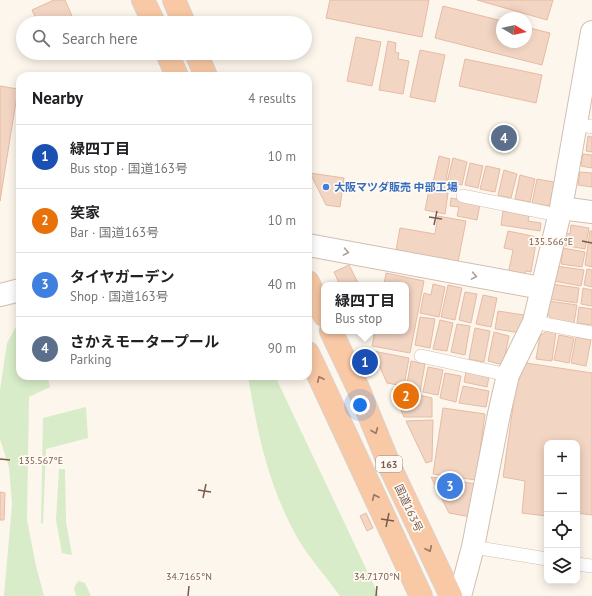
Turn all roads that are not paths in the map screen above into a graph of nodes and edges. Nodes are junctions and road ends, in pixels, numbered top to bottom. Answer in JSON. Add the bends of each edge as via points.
{"nodes":[{"id":1,"x":143,"y":0,"type":"edge"},
{"id":2,"x":174,"y":0,"type":"edge"},
{"id":3,"x":151,"y":16,"type":"edge"},
{"id":4,"x":181,"y":16,"type":"edge"},
{"id":5,"x":592,"y":32,"type":"edge"},
{"id":6,"x":590,"y":55,"type":"edge"},
{"id":7,"x":170,"y":60,"type":"edge"},
{"id":8,"x":199,"y":60,"type":"edge"},
{"id":9,"x":175,"y":72,"type":"edge"},
{"id":10,"x":204,"y":72,"type":"edge"},
{"id":11,"x":584,"y":125,"type":"edge"},
{"id":12,"x":463,"y":196,"type":"dead end"},
{"id":13,"x":559,"y":211,"type":"junction"},
{"id":14,"x":592,"y":212,"type":"edge"},
{"id":15,"x":312,"y":246,"type":"edge"},
{"id":16,"x":541,"y":288,"type":"junction"},
{"id":17,"x":312,"y":290,"type":"edge"},
{"id":18,"x":16,"y":291,"type":"edge"},
{"id":19,"x":0,"y":296,"type":"edge"},
{"id":20,"x":321,"y":310,"type":"edge"},
{"id":21,"x":534,"y":322,"type":"junction"},
{"id":22,"x":592,"y":333,"type":"edge"},
{"id":23,"x":332,"y":334,"type":"edge"},
{"id":24,"x":421,"y":356,"type":"dead end"},
{"id":25,"x":312,"y":363,"type":"edge"},
{"id":26,"x":508,"y":375,"type":"junction"},
{"id":27,"x":473,"y":547,"type":"junction"},
{"id":28,"x":544,"y":559,"type":"edge"},
{"id":29,"x":580,"y":564,"type":"edge"},
{"id":30,"x":592,"y":566,"type":"edge"},
{"id":31,"x":421,"y":596,"type":"edge"},
{"id":32,"x":451,"y":596,"type":"edge"},
{"id":33,"x":460,"y":596,"type":"edge"}],
"edges":[{"from":1,"to":3,"type":"highway"},
{"from":2,"to":4,"type":"highway"},
{"from":5,"to":6,"type":"street"},
{"from":6,"to":11,"type":"street"},
{"from":7,"to":9,"type":"highway"},
{"from":8,"to":10,"type":"highway"},
{"from":11,"to":13,"type":"street"},
{"from":12,"to":13,"type":"lane"},
{"from":13,"to":14,"type":"street"},
{"from":13,"to":16,"type":"street"},
{"from":15,"to":16,"type":"street","one_way":true},
{"from":16,"to":21,"type":"street"},
{"from":17,"to":20,"type":"highway"},
{"from":18,"to":19,"type":"street"},
{"from":21,"to":22,"type":"lane"},
{"from":21,"to":26,"type":"street"},
{"from":23,"to":32,"type":"highway","name":"国道163号","number":"163","one_way":true,"via":[[391,469]]},
{"from":24,"to":26,"type":"lane"},
{"from":31,"to":25,"type":"highway","number":"163","one_way":true},
{"from":26,"to":27,"type":"street"},
{"from":27,"to":28,"type":"lane"},
{"from":27,"to":33,"type":"street"},
{"from":29,"to":30,"type":"lane"}]}
